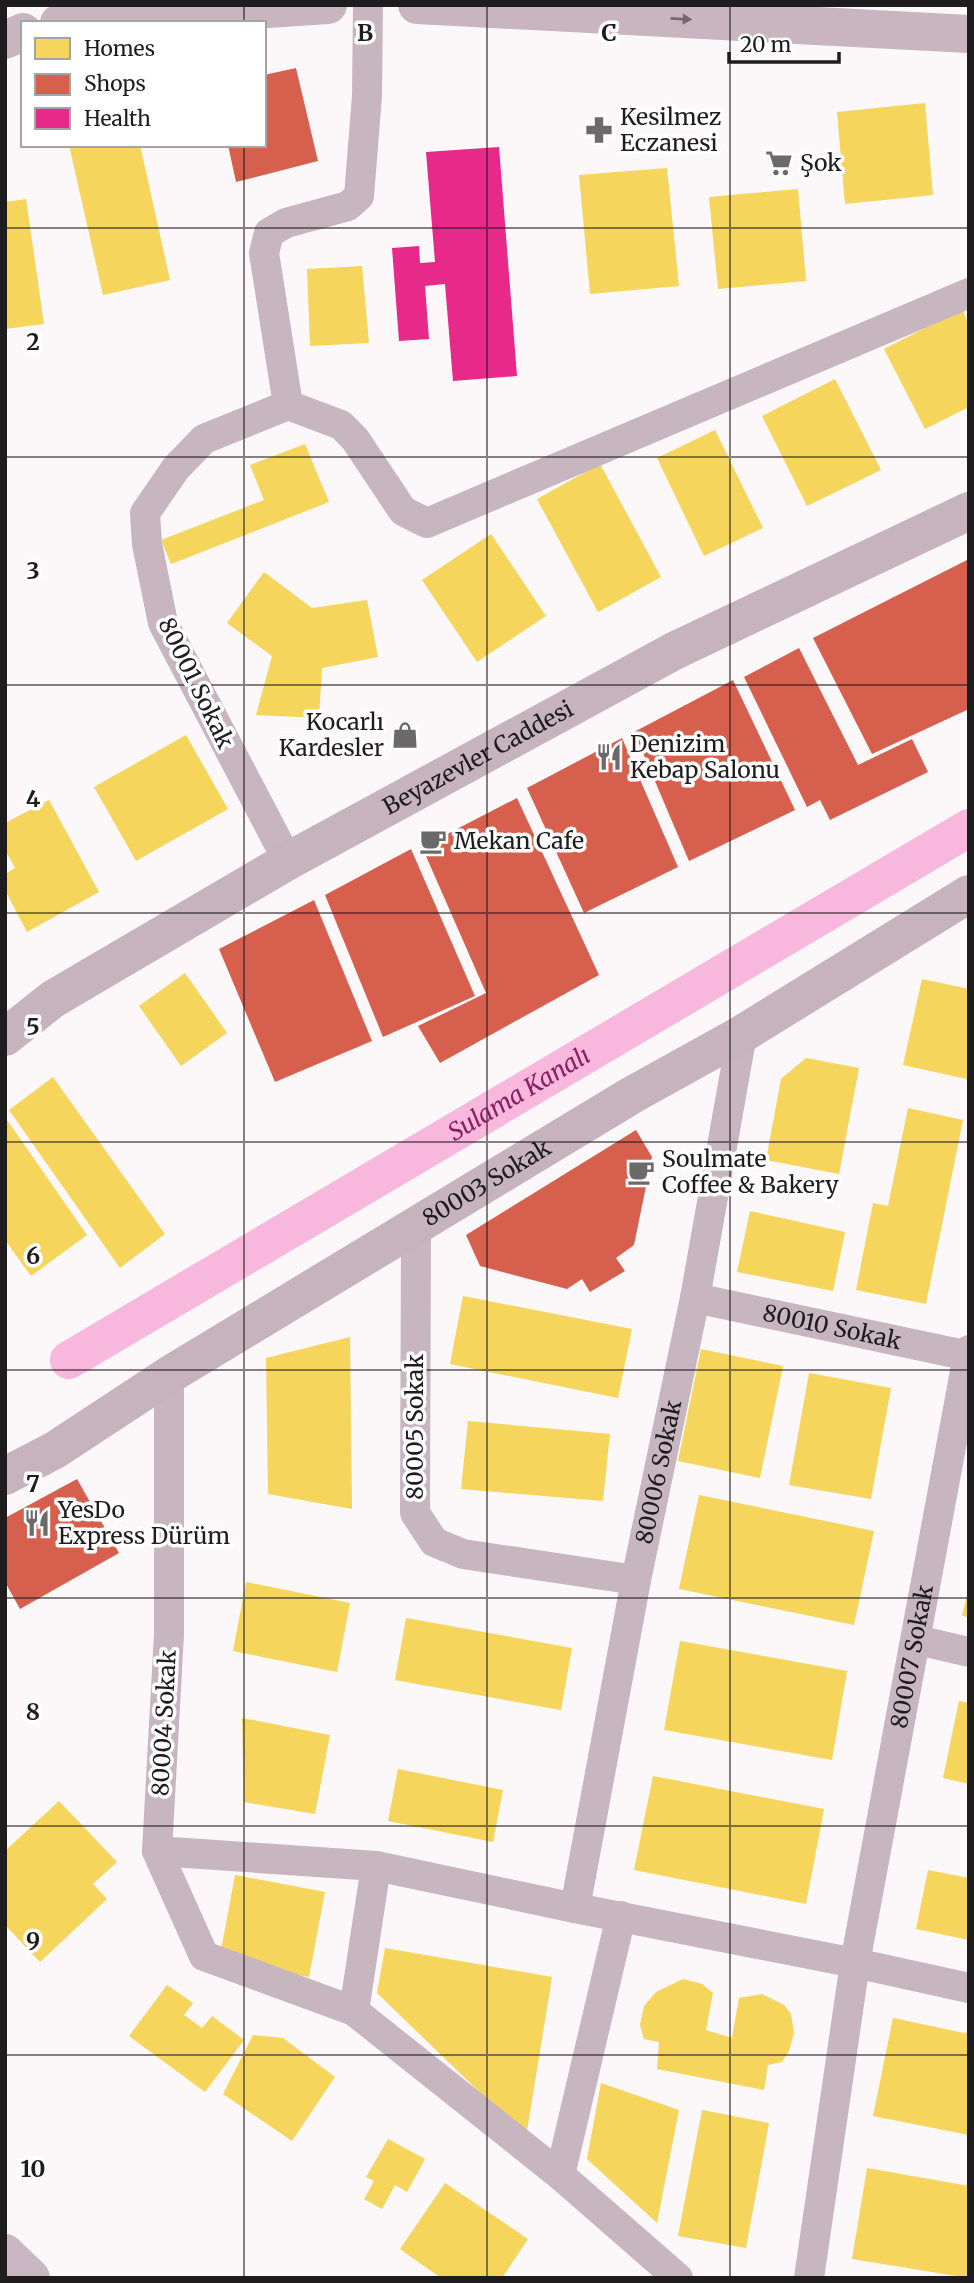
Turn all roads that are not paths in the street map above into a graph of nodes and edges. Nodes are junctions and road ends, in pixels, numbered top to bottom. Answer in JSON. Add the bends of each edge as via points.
{"nodes":[{"id":1,"x":328,"y":5,"type":"edge"},
{"id":2,"x":368,"y":5,"type":"edge"},
{"id":3,"x":417,"y":5,"type":"edge"},
{"id":4,"x":89,"y":21,"type":"edge"},
{"id":5,"x":21,"y":33,"type":"edge"},
{"id":6,"x":969,"y":34,"type":"edge"},
{"id":7,"x":5,"y":40,"type":"edge"},
{"id":8,"x":969,"y":293,"type":"edge"},
{"id":9,"x":288,"y":405,"type":"junction"},
{"id":10,"x":969,"y":511,"type":"edge"},
{"id":11,"x":288,"y":861,"type":"junction"},
{"id":12,"x":969,"y":894,"type":"edge"},
{"id":13,"x":742,"y":1034,"type":"junction"},
{"id":14,"x":5,"y":1037,"type":"edge"},
{"id":15,"x":416,"y":1226,"type":"junction"},
{"id":16,"x":695,"y":1298,"type":"junction"},
{"id":17,"x":968,"y":1354,"type":"edge"},
{"id":18,"x":169,"y":1375,"type":"junction"},
{"id":19,"x":5,"y":1476,"type":"edge"},
{"id":20,"x":636,"y":1580,"type":"junction"},
{"id":21,"x":917,"y":1640,"type":"junction"},
{"id":22,"x":969,"y":1652,"type":"edge"},
{"id":23,"x":157,"y":1851,"type":"junction"},
{"id":24,"x":376,"y":1866,"type":"junction"},
{"id":25,"x":575,"y":1908,"type":"junction"},
{"id":26,"x":621,"y":1916,"type":"junction"},
{"id":27,"x":855,"y":1962,"type":"junction"},
{"id":28,"x":969,"y":1987,"type":"edge"},
{"id":29,"x":354,"y":2011,"type":"junction"},
{"id":30,"x":560,"y":2175,"type":"junction"},
{"id":31,"x":5,"y":2253,"type":"edge"},
{"id":32,"x":30,"y":2278,"type":"edge"},
{"id":33,"x":678,"y":2278,"type":"edge"},
{"id":34,"x":809,"y":2278,"type":"edge"}],
"edges":[{"from":1,"to":4,"type":"main road"},
{"from":2,"to":9,"type":"street","via":[[359,195],[348,206],[286,223],[269,233],[264,253]]},
{"from":3,"to":6,"type":"main road","one_way":true},
{"from":5,"to":7,"type":"main road"},
{"from":8,"to":9,"type":"street","via":[[427,523],[403,511],[341,425]]},
{"from":9,"to":11,"type":"street","name":"80001 Sokak","via":[[204,439],[176,468],[145,513],[146,544],[163,623]]},
{"from":10,"to":11,"type":"street","name":"Beyazevler Caddesi","via":[[674,651]]},
{"from":11,"to":14,"type":"street","name":"Beyazevler Caddesi","via":[[53,999]]},
{"from":12,"to":13,"type":"street","name":"80003 Sokak"},
{"from":13,"to":15,"type":"street","name":"80003 Sokak"},
{"from":13,"to":16,"type":"street","name":"80006 Sokak"},
{"from":15,"to":18,"type":"street","name":"80003 Sokak"},
{"from":15,"to":20,"type":"street","name":"80005 Sokak","via":[[415,1513],[434,1542],[463,1554]]},
{"from":16,"to":17,"type":"street","name":"80010 Sokak"},
{"from":16,"to":20,"type":"street","name":"80006 Sokak"},
{"from":17,"to":21,"type":"street","name":"80007 Sokak"},
{"from":18,"to":19,"type":"street","name":"80003 Sokak","via":[[55,1450]]},
{"from":18,"to":23,"type":"street","name":"80004 Sokak","via":[[169,1634]]},
{"from":20,"to":25,"type":"street","name":"80006 Sokak"},
{"from":21,"to":22,"type":"street"},
{"from":21,"to":27,"type":"street","name":"80007 Sokak"},
{"from":23,"to":24,"type":"street"},
{"from":23,"to":29,"type":"street","via":[[204,1956]]},
{"from":24,"to":25,"type":"street"},
{"from":24,"to":29,"type":"street"},
{"from":25,"to":26,"type":"street"},
{"from":26,"to":27,"type":"street"},
{"from":26,"to":30,"type":"street"},
{"from":27,"to":28,"type":"street"},
{"from":27,"to":34,"type":"street","name":"80007 Sokak"},
{"from":29,"to":30,"type":"street"},
{"from":30,"to":33,"type":"street"},
{"from":31,"to":32,"type":"highway"}]}
